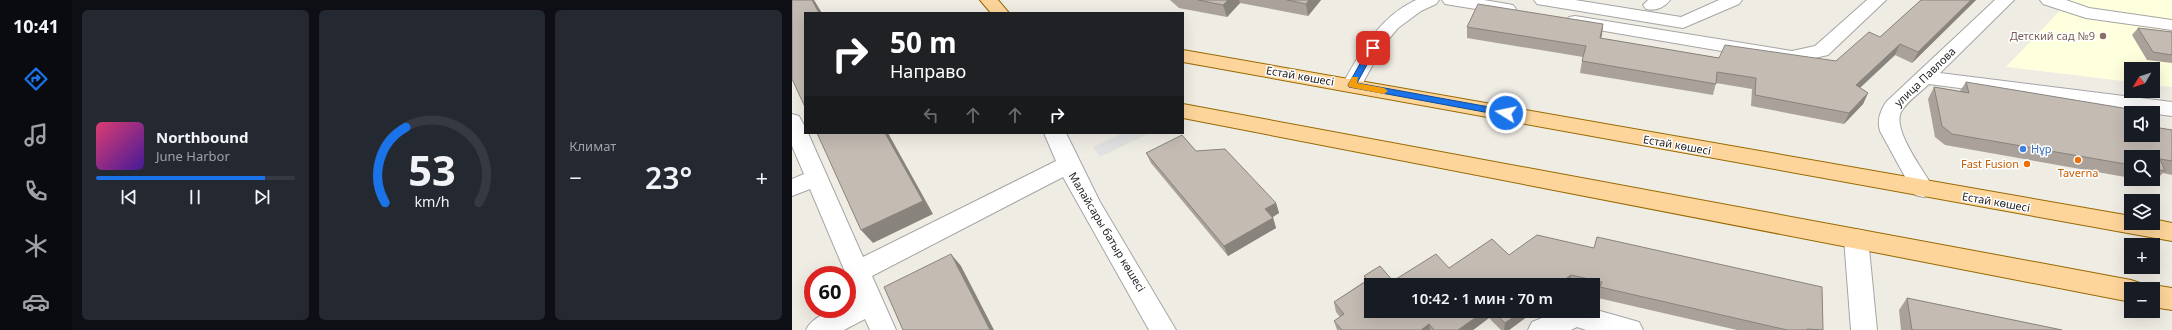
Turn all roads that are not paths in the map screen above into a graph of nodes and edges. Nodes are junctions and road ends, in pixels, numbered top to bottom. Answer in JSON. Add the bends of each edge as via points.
{"nodes":[{"id":1,"x":989,"y":0,"type":"edge"},
{"id":2,"x":1430,"y":0,"type":"edge"},
{"id":3,"x":1451,"y":0,"type":"edge"},
{"id":4,"x":1543,"y":0,"type":"edge"},
{"id":5,"x":1732,"y":0,"type":"edge"},
{"id":6,"x":1877,"y":0,"type":"edge"},
{"id":7,"x":2005,"y":0,"type":"edge"},
{"id":8,"x":2049,"y":0,"type":"edge"},
{"id":9,"x":1652,"y":2,"type":"edge"},
{"id":10,"x":999,"y":12,"type":"edge"},
{"id":11,"x":1683,"y":23,"type":"junction"},
{"id":12,"x":2172,"y":25,"type":"edge"},
{"id":13,"x":1724,"y":46,"type":"junction"},
{"id":14,"x":1184,"y":56,"type":"edge"},
{"id":15,"x":1925,"y":77,"type":"junction"},
{"id":16,"x":1352,"y":85,"type":"junction"},
{"id":17,"x":2172,"y":109,"type":"edge"},
{"id":18,"x":1184,"y":111,"type":"edge"},
{"id":19,"x":792,"y":121,"type":"edge"},
{"id":20,"x":1055,"y":134,"type":"edge"},
{"id":21,"x":1067,"y":165,"type":"junction"},
{"id":22,"x":817,"y":177,"type":"junction"},
{"id":23,"x":792,"y":188,"type":"edge"},
{"id":24,"x":1922,"y":189,"type":"junction"},
{"id":25,"x":2172,"y":232,"type":"edge"},
{"id":26,"x":1856,"y":238,"type":"junction"},
{"id":27,"x":858,"y":271,"type":"junction"},
{"id":28,"x":2124,"y":290,"type":"edge"},
{"id":29,"x":2160,"y":297,"type":"edge"},
{"id":30,"x":2172,"y":299,"type":"edge"},
{"id":31,"x":871,"y":303,"type":"junction"},
{"id":32,"x":819,"y":330,"type":"edge"},
{"id":33,"x":883,"y":330,"type":"edge"},
{"id":34,"x":1163,"y":330,"type":"edge"},
{"id":35,"x":1541,"y":330,"type":"edge"},
{"id":36,"x":1630,"y":330,"type":"edge"},
{"id":37,"x":1864,"y":330,"type":"edge"}],
"edges":[{"from":1,"to":10,"type":"main road"},
{"from":2,"to":16,"type":"street","via":[[1415,6],[1384,29]]},
{"from":3,"to":13,"type":"street"},
{"from":4,"to":11,"type":"street"},
{"from":5,"to":11,"type":"street"},
{"from":6,"to":13,"type":"street","via":[[1821,51],[1792,57]]},
{"from":7,"to":15,"type":"street","name":"улица Павлова"},
{"from":8,"to":12,"type":"street","via":[[2086,13]]},
{"from":9,"to":11,"type":"street"},
{"from":11,"to":13,"type":"street"},
{"from":14,"to":16,"type":"main road","name":"Естай көшесі"},
{"from":15,"to":17,"type":"street"},
{"from":15,"to":24,"type":"street","name":"улица Павлова","via":[[1893,107],[1889,114],[1889,125]]},
{"from":16,"to":24,"type":"main road","name":"Естай көшесі"},
{"from":18,"to":26,"type":"main road"},
{"from":19,"to":22,"type":"street"},
{"from":20,"to":21,"type":"street","name":"Малайсары батыр көшесі"},
{"from":21,"to":27,"type":"street"},
{"from":21,"to":34,"type":"street","name":"Малайсары батыр көшесі"},
{"from":22,"to":23,"type":"street"},
{"from":22,"to":27,"type":"street"},
{"from":24,"to":25,"type":"main road","name":"Естай көшесі"},
{"from":26,"to":28,"type":"main road"},
{"from":26,"to":37,"type":"street"},
{"from":27,"to":31,"type":"street"},
{"from":29,"to":30,"type":"main road"},
{"from":31,"to":32,"type":"street"},
{"from":31,"to":33,"type":"street"},
{"from":35,"to":36,"type":"street","via":[[1576,316]]}]}
